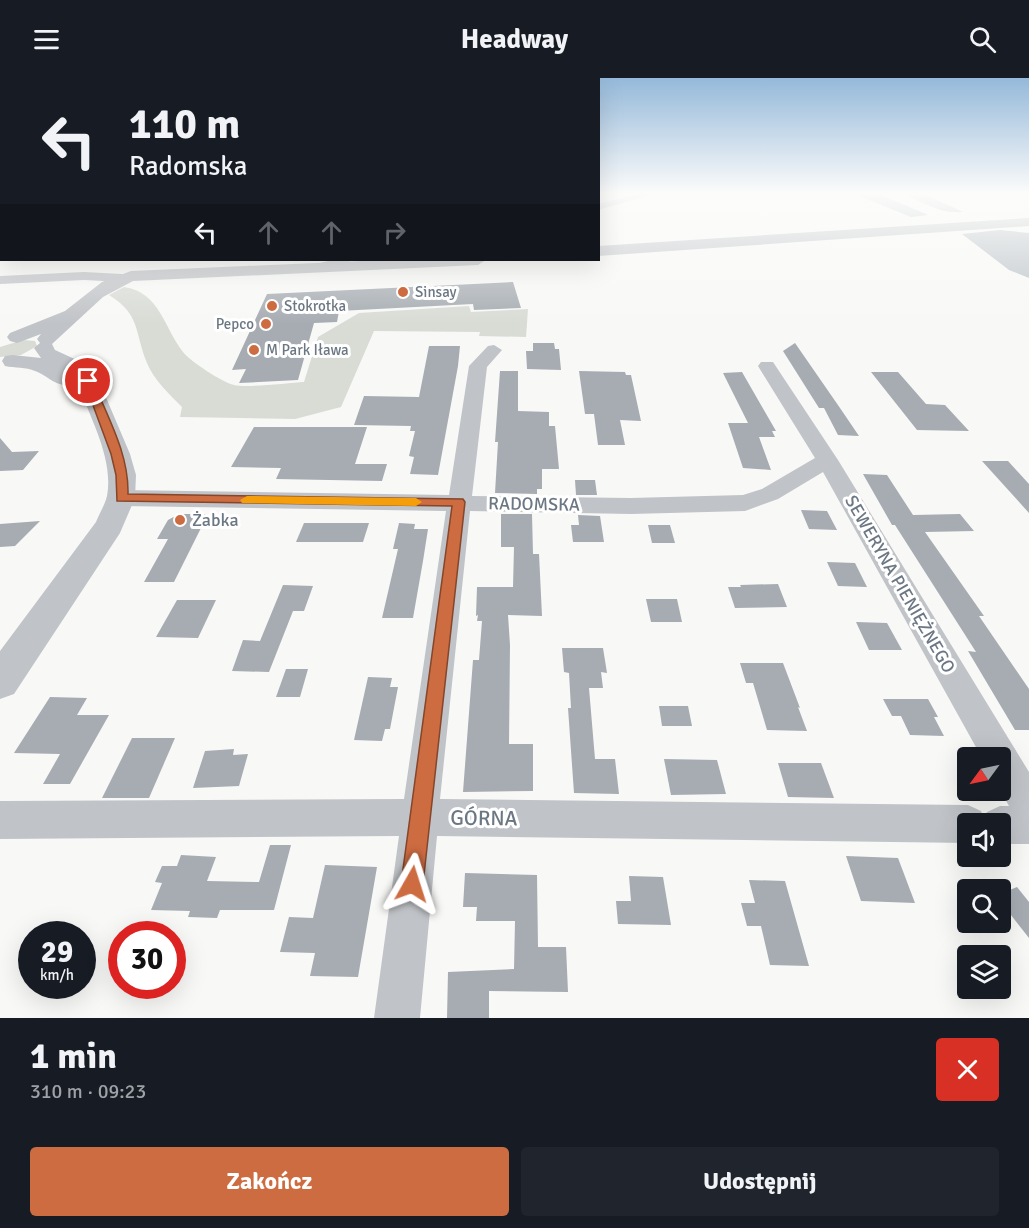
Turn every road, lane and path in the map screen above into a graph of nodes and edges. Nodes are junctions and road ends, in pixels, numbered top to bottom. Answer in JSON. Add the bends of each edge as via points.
{"nodes":[{"id":1,"x":808,"y":237,"type":"edge"},
{"id":2,"x":600,"y":251,"type":"edge"},
{"id":3,"x":341,"y":261,"type":"edge"},
{"id":4,"x":458,"y":261,"type":"edge"},
{"id":5,"x":317,"y":268,"type":"junction"},
{"id":6,"x":122,"y":278,"type":"junction"},
{"id":7,"x":0,"y":280,"type":"edge"},
{"id":8,"x":81,"y":307,"type":"junction"},
{"id":9,"x":6,"y":340,"type":"edge"},
{"id":10,"x":46,"y":344,"type":"junction"},
{"id":11,"x":494,"y":350,"type":"dead end"},
{"id":12,"x":7,"y":362,"type":"edge"},
{"id":13,"x":767,"y":366,"type":"dead end"},
{"id":14,"x":96,"y":403,"type":"junction"},
{"id":15,"x":827,"y":460,"type":"junction"},
{"id":16,"x":121,"y":498,"type":"junction"},
{"id":17,"x":459,"y":502,"type":"junction"},
{"id":18,"x":0,"y":682,"type":"edge"},
{"id":19,"x":1029,"y":806,"type":"edge"},
{"id":20,"x":419,"y":818,"type":"junction"},
{"id":21,"x":0,"y":820,"type":"edge"},
{"id":22,"x":957,"y":824,"type":"edge"},
{"id":23,"x":1011,"y":825,"type":"edge"},
{"id":24,"x":1029,"y":825,"type":"edge"},
{"id":25,"x":397,"y":1018,"type":"edge"}],
"edges":[{"from":1,"to":2,"type":"street"},
{"from":3,"to":5,"type":"street"},
{"from":4,"to":5,"type":"street"},
{"from":5,"to":6,"type":"street","via":[[153,273]]},
{"from":6,"to":7,"type":"street"},
{"from":6,"to":8,"type":"street"},
{"from":8,"to":9,"type":"street"},
{"from":8,"to":10,"type":"street"},
{"from":9,"to":10,"type":"street","via":[[36,336]]},
{"from":10,"to":12,"type":"street","via":[[32,356]]},
{"from":10,"to":14,"type":"street","via":[[48,354],[88,381]]},
{"from":11,"to":17,"type":"street","via":[[478,366]]},
{"from":12,"to":14,"type":"street","via":[[41,365]]},
{"from":13,"to":15,"type":"street","name":"SEWERYNA PIENIĘŻNEGO"},
{"from":14,"to":16,"type":"street","via":[[117,454],[122,475]]},
{"from":15,"to":17,"type":"street","name":"RADOMSKA","via":[[770,494],[745,503],[631,506]]},
{"from":15,"to":19,"type":"street","name":"SEWERYNA PIENIĘŻNEGO"},
{"from":16,"to":17,"type":"street","name":"RADOMSKA"},
{"from":16,"to":18,"type":"street","via":[[109,526]]},
{"from":17,"to":20,"type":"street"},
{"from":20,"to":21,"type":"street","name":"GÓRNA"},
{"from":20,"to":22,"type":"street","name":"GÓRNA"},
{"from":20,"to":25,"type":"street"},
{"from":23,"to":24,"type":"street"}]}
